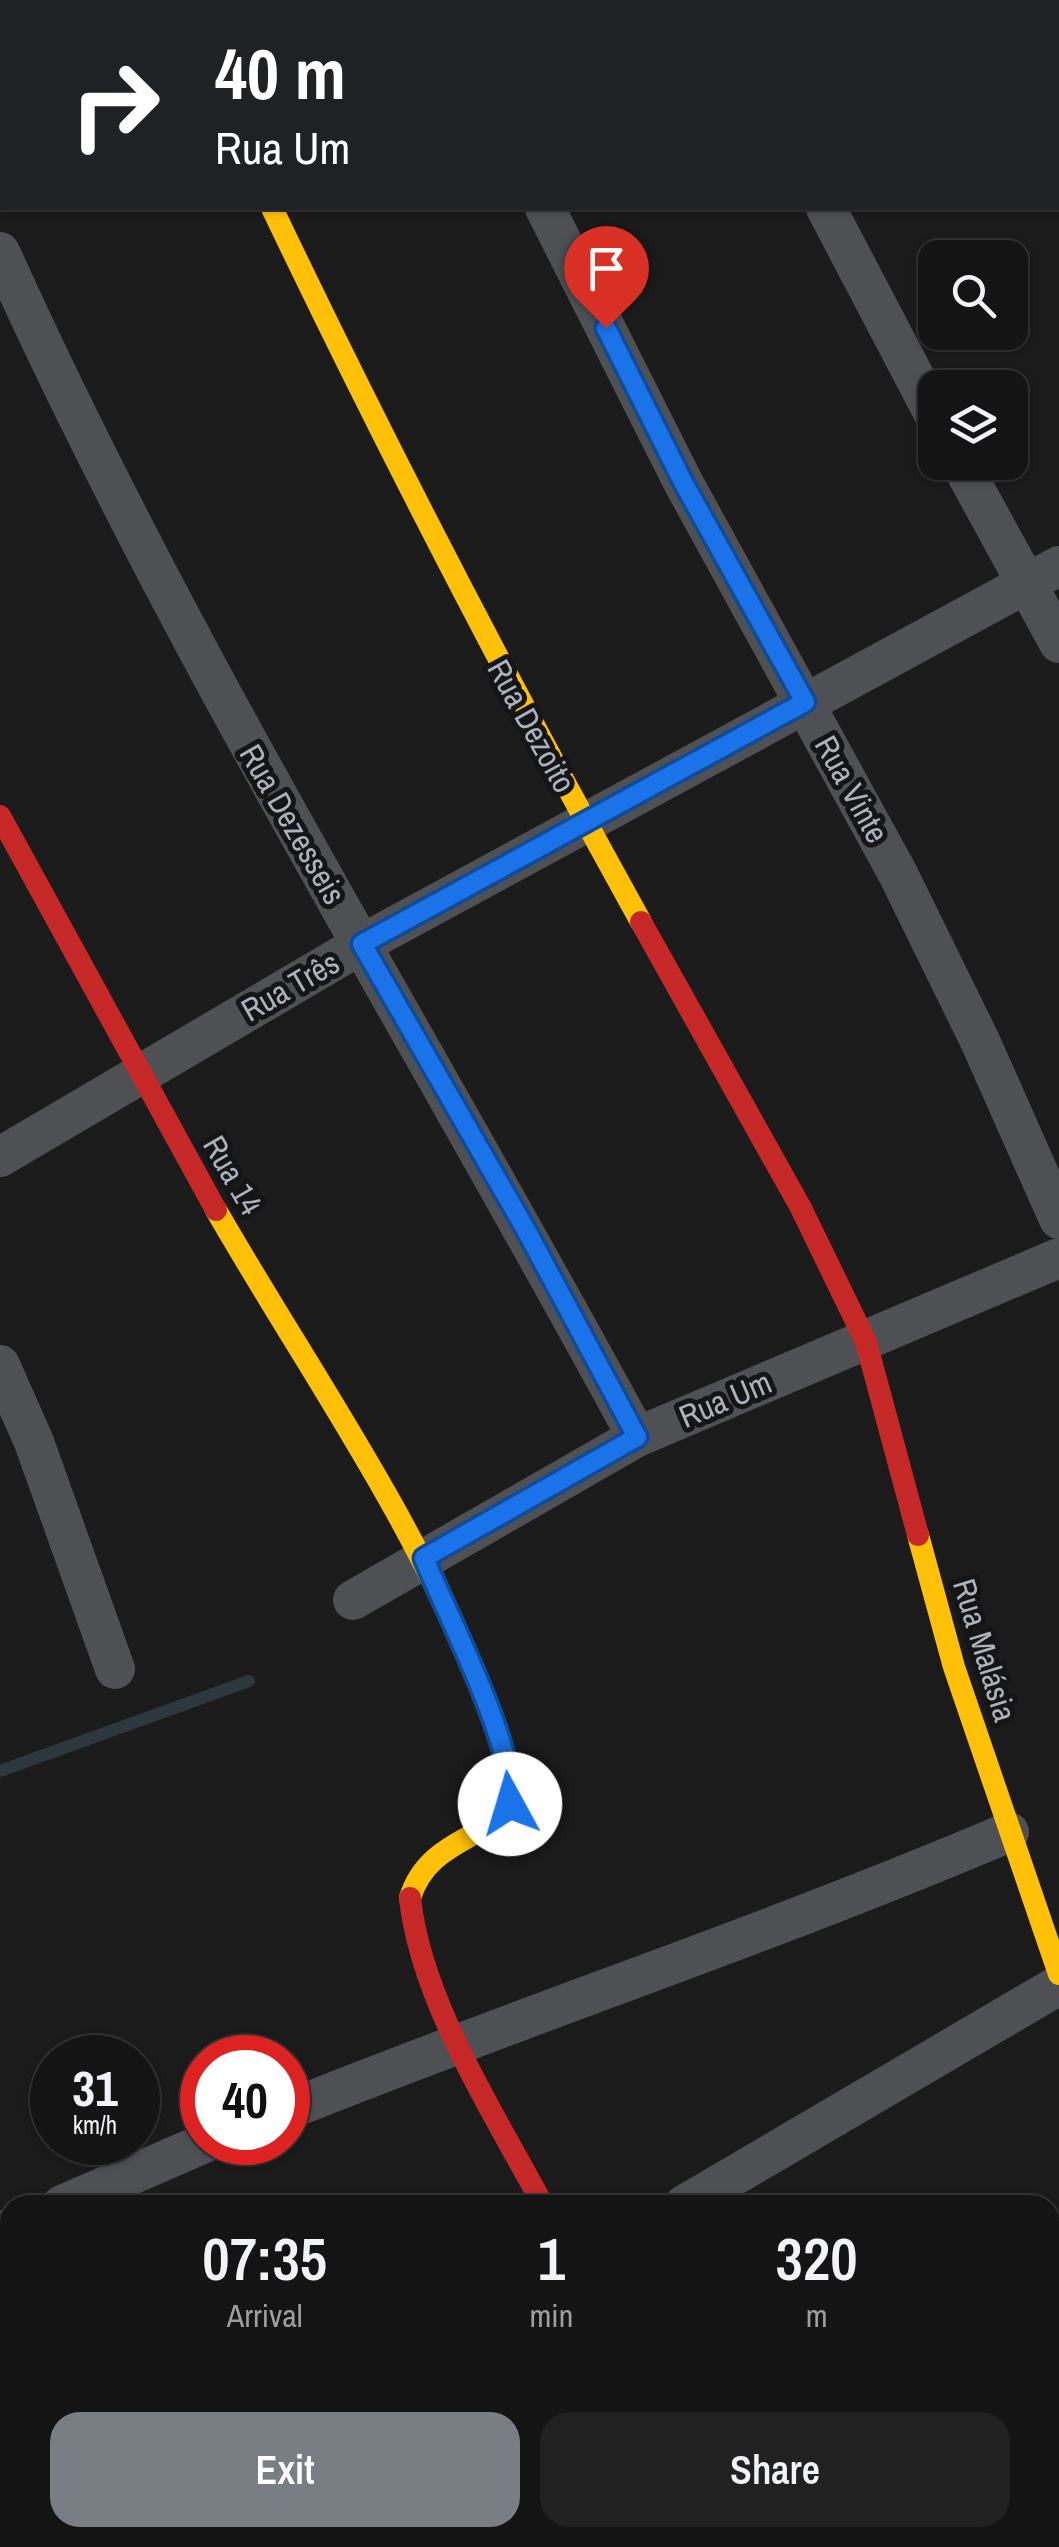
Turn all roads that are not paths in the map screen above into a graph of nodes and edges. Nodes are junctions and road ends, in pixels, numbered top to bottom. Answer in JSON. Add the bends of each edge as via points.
{"nodes":[{"id":1,"x":273,"y":210,"type":"edge"},
{"id":2,"x":546,"y":210,"type":"edge"},
{"id":3,"x":827,"y":210,"type":"edge"},
{"id":4,"x":0,"y":252,"type":"edge"},
{"id":5,"x":918,"y":384,"type":"edge"},
{"id":6,"x":973,"y":480,"type":"edge"},
{"id":7,"x":1043,"y":576,"type":"edge"},
{"id":8,"x":1059,"y":644,"type":"edge"},
{"id":9,"x":805,"y":702,"type":"junction"},
{"id":10,"x":0,"y":816,"type":"edge"},
{"id":11,"x":584,"y":821,"type":"junction"},
{"id":12,"x":362,"y":944,"type":"junction"},
{"id":13,"x":139,"y":1075,"type":"junction"},
{"id":14,"x":0,"y":1157,"type":"edge"},
{"id":15,"x":1059,"y":1219,"type":"edge"},
{"id":16,"x":1059,"y":1258,"type":"edge"},
{"id":17,"x":866,"y":1342,"type":"junction"},
{"id":18,"x":0,"y":1365,"type":"edge"},
{"id":19,"x":637,"y":1437,"type":"junction"},
{"id":20,"x":424,"y":1558,"type":"junction"},
{"id":21,"x":353,"y":1600,"type":"dead end"},
{"id":22,"x":115,"y":1669,"type":"dead end"},
{"id":23,"x":1009,"y":1832,"type":"junction"},
{"id":24,"x":1059,"y":1974,"type":"edge"},
{"id":25,"x":1059,"y":1985,"type":"edge"},
{"id":26,"x":460,"y":2045,"type":"junction"},
{"id":27,"x":310,"y":2102,"type":"edge"},
{"id":28,"x":180,"y":2154,"type":"edge"},
{"id":29,"x":85,"y":2195,"type":"edge"},
{"id":30,"x":538,"y":2195,"type":"edge"},
{"id":31,"x":701,"y":2195,"type":"edge"}],
"edges":[{"from":1,"to":11,"type":"street","name":"Rua Dezoito","via":[[393,462]]},
{"from":2,"to":9,"type":"street","name":"Rua Vinte","via":[[683,482]]},
{"from":3,"to":5,"type":"street"},
{"from":4,"to":12,"type":"street","name":"Rua Dezesseis","via":[[188,639]]},
{"from":6,"to":7,"type":"street"},
{"from":7,"to":8,"type":"street"},
{"from":7,"to":9,"type":"street","name":"Rua Três"},
{"from":9,"to":11,"type":"street","name":"Rua Três"},
{"from":9,"to":15,"type":"street","name":"Rua Vinte","via":[[907,890]]},
{"from":10,"to":13,"type":"street","name":"Rua 14"},
{"from":11,"to":12,"type":"street","name":"Rua Três"},
{"from":11,"to":17,"type":"street","name":"Rua Dezoito","via":[[801,1208]]},
{"from":12,"to":13,"type":"street","name":"Rua Três"},
{"from":12,"to":19,"type":"street","name":"Rua Dezesseis"},
{"from":13,"to":14,"type":"street","name":"Rua Três"},
{"from":13,"to":20,"type":"street","name":"Rua 14"},
{"from":16,"to":17,"type":"street","name":"Rua Um"},
{"from":17,"to":19,"type":"street","name":"Rua Um"},
{"from":17,"to":23,"type":"street","name":"Rua Malásia","via":[[954,1666]]},
{"from":18,"to":22,"type":"street"},
{"from":19,"to":20,"type":"street","name":"Rua Um"},
{"from":20,"to":21,"type":"street","name":"Rua Um"},
{"from":20,"to":26,"type":"street","name":"Rua 14","via":[[512,1782],[510,1804],[493,1821],[413,1878],[412,1925]]},
{"from":23,"to":24,"type":"street","name":"Rua Malásia"},
{"from":23,"to":26,"type":"street"},
{"from":25,"to":31,"type":"street"},
{"from":26,"to":27,"type":"street"},
{"from":26,"to":30,"type":"street"},
{"from":28,"to":29,"type":"street"}]}
